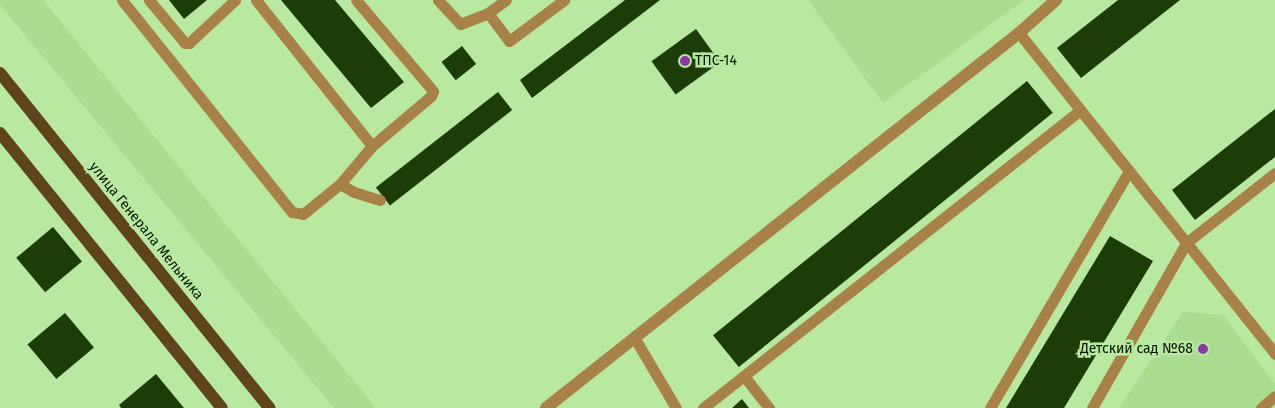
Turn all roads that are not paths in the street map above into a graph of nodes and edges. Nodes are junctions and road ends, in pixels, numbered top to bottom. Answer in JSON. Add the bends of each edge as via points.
{"nodes":[{"id":1,"x":122,"y":0,"type":"edge"},
{"id":2,"x":149,"y":0,"type":"edge"},
{"id":3,"x":234,"y":0,"type":"edge"},
{"id":4,"x":256,"y":0,"type":"edge"},
{"id":5,"x":356,"y":0,"type":"edge"},
{"id":6,"x":438,"y":0,"type":"edge"},
{"id":7,"x":506,"y":0,"type":"edge"},
{"id":8,"x":564,"y":0,"type":"edge"},
{"id":9,"x":1056,"y":0,"type":"edge"},
{"id":10,"x":488,"y":13,"type":"junction"},
{"id":11,"x":1019,"y":33,"type":"junction"},
{"id":12,"x":0,"y":74,"type":"edge"},
{"id":13,"x":1081,"y":110,"type":"junction"},
{"id":14,"x":0,"y":133,"type":"edge"},
{"id":15,"x":372,"y":146,"type":"junction"},
{"id":16,"x":1129,"y":171,"type":"junction"},
{"id":17,"x":1275,"y":173,"type":"edge"},
{"id":18,"x":340,"y":184,"type":"junction"},
{"id":19,"x":380,"y":200,"type":"dead end"},
{"id":20,"x":1186,"y":243,"type":"junction"},
{"id":21,"x":634,"y":337,"type":"junction"},
{"id":22,"x":1275,"y":354,"type":"edge"},
{"id":23,"x":744,"y":376,"type":"junction"},
{"id":24,"x":1275,"y":396,"type":"edge"},
{"id":25,"x":222,"y":408,"type":"edge"},
{"id":26,"x":269,"y":408,"type":"edge"},
{"id":27,"x":546,"y":408,"type":"edge"},
{"id":28,"x":676,"y":408,"type":"edge"},
{"id":29,"x":702,"y":408,"type":"edge"},
{"id":30,"x":769,"y":408,"type":"edge"},
{"id":31,"x":990,"y":408,"type":"edge"},
{"id":32,"x":1092,"y":408,"type":"edge"},
{"id":33,"x":1261,"y":408,"type":"edge"}],
"edges":[{"from":1,"to":18,"type":"lane","via":[[292,212],[303,214]]},
{"from":2,"to":3,"type":"lane","via":[[185,44]]},
{"from":4,"to":15,"type":"lane"},
{"from":5,"to":15,"type":"lane","via":[[433,91]]},
{"from":6,"to":10,"type":"lane","via":[[460,24]]},
{"from":7,"to":10,"type":"lane"},
{"from":8,"to":10,"type":"lane","via":[[509,42]]},
{"from":9,"to":11,"type":"street"},
{"from":11,"to":13,"type":"lane"},
{"from":11,"to":21,"type":"street"},
{"from":12,"to":26,"type":"main road","name":"улица Генерала Мельника"},
{"from":13,"to":16,"type":"lane"},
{"from":13,"to":23,"type":"lane"},
{"from":14,"to":25,"type":"main road"},
{"from":15,"to":18,"type":"lane"},
{"from":16,"to":20,"type":"lane"},
{"from":16,"to":31,"type":"lane"},
{"from":17,"to":20,"type":"lane"},
{"from":18,"to":19,"type":"lane"},
{"from":20,"to":22,"type":"lane"},
{"from":20,"to":32,"type":"lane"},
{"from":21,"to":27,"type":"street"},
{"from":21,"to":28,"type":"lane"},
{"from":23,"to":29,"type":"lane"},
{"from":23,"to":30,"type":"lane"},
{"from":24,"to":33,"type":"lane"}]}
